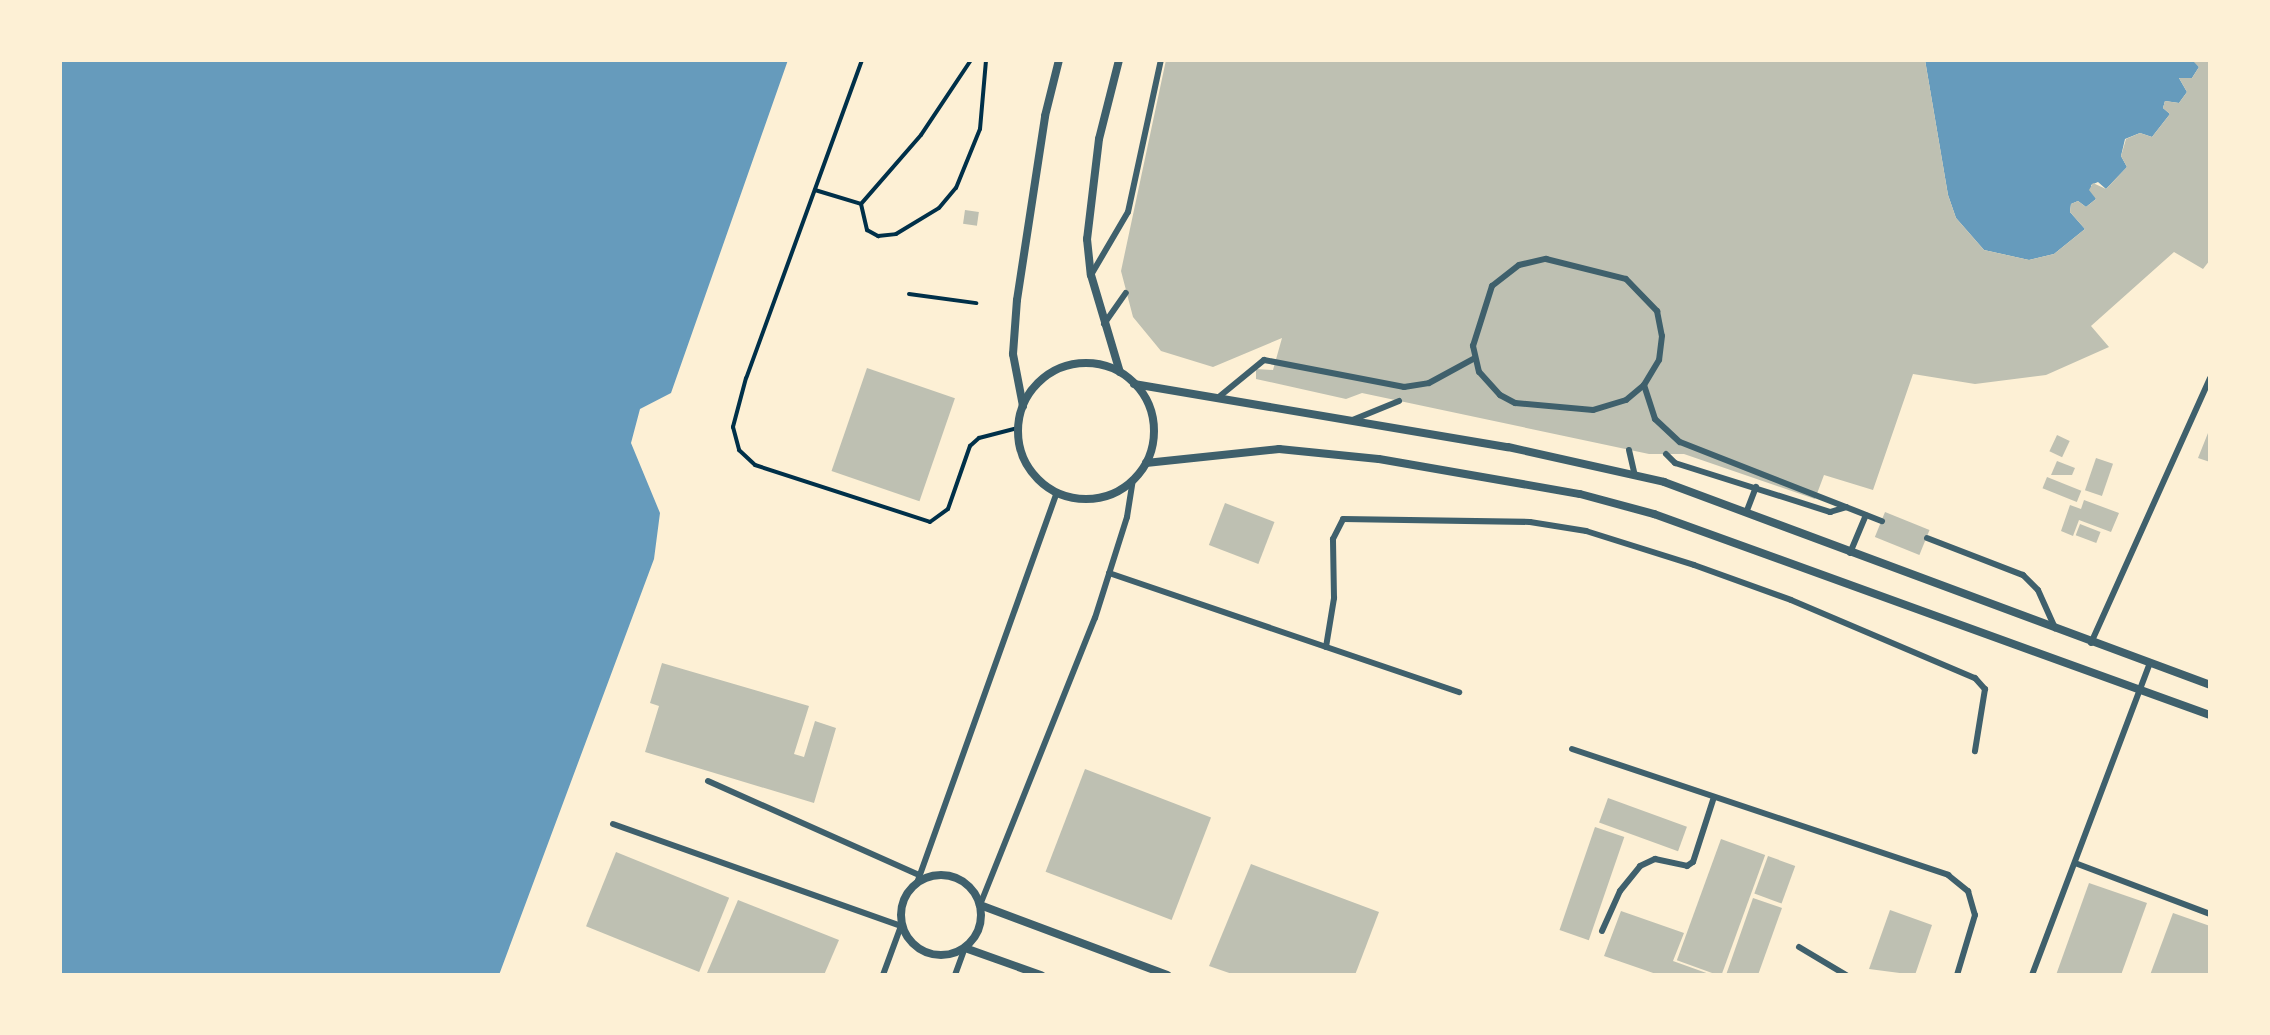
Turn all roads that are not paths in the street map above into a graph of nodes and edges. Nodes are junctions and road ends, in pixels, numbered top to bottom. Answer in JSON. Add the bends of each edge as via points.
{"nodes":[{"id":1,"x":1059,"y":60,"type":"edge"},
{"id":2,"x":1119,"y":60,"type":"edge"},
{"id":3,"x":1161,"y":60,"type":"edge"},
{"id":4,"x":1091,"y":275,"type":"junction"},
{"id":5,"x":1126,"y":293,"type":"dead end"},
{"id":6,"x":1104,"y":324,"type":"junction"},
{"id":7,"x":1475,"y":358,"type":"junction"},
{"id":8,"x":1120,"y":372,"type":"junction"},
{"id":9,"x":2210,"y":378,"type":"edge"},
{"id":10,"x":1134,"y":384,"type":"junction"},
{"id":11,"x":1644,"y":385,"type":"junction"},
{"id":12,"x":1220,"y":396,"type":"junction"},
{"id":13,"x":1399,"y":401,"type":"dead end"},
{"id":14,"x":1023,"y":407,"type":"junction"},
{"id":15,"x":1347,"y":422,"type":"junction"},
{"id":16,"x":1629,"y":450,"type":"dead end"},
{"id":17,"x":1666,"y":454,"type":"dead end"},
{"id":18,"x":1146,"y":463,"type":"junction"},
{"id":19,"x":1635,"y":475,"type":"junction"},
{"id":20,"x":1133,"y":479,"type":"junction"},
{"id":21,"x":1756,"y":487,"type":"junction"},
{"id":22,"x":1057,"y":492,"type":"junction"},
{"id":23,"x":1846,"y":507,"type":"junction"},
{"id":24,"x":1746,"y":514,"type":"junction"},
{"id":25,"x":1866,"y":515,"type":"junction"},
{"id":26,"x":1882,"y":521,"type":"dead end"},
{"id":27,"x":1927,"y":538,"type":"dead end"},
{"id":28,"x":1850,"y":554,"type":"junction"},
{"id":29,"x":1109,"y":573,"type":"junction"},
{"id":30,"x":2057,"y":631,"type":"junction"},
{"id":31,"x":2091,"y":643,"type":"junction"},
{"id":32,"x":1326,"y":647,"type":"junction"},
{"id":33,"x":2149,"y":665,"type":"junction"},
{"id":34,"x":2210,"y":685,"type":"edge"},
{"id":35,"x":2139,"y":690,"type":"junction"},
{"id":36,"x":1459,"y":692,"type":"dead end"},
{"id":37,"x":2210,"y":715,"type":"edge"},
{"id":38,"x":1572,"y":749,"type":"dead end"},
{"id":39,"x":1975,"y":751,"type":"dead end"},
{"id":40,"x":708,"y":781,"type":"dead end"},
{"id":41,"x":1714,"y":797,"type":"junction"},
{"id":42,"x":613,"y":824,"type":"dead end"},
{"id":43,"x":2075,"y":863,"type":"junction"},
{"id":44,"x":918,"y":879,"type":"junction"},
{"id":45,"x":980,"y":905,"type":"junction"},
{"id":46,"x":2210,"y":914,"type":"edge"},
{"id":47,"x":901,"y":926,"type":"junction"},
{"id":48,"x":1602,"y":931,"type":"dead end"},
{"id":49,"x":1799,"y":947,"type":"dead end"},
{"id":50,"x":965,"y":948,"type":"junction"},
{"id":51,"x":883,"y":975,"type":"edge"},
{"id":52,"x":955,"y":975,"type":"edge"},
{"id":53,"x":1041,"y":975,"type":"edge"},
{"id":54,"x":1167,"y":975,"type":"edge"},
{"id":55,"x":1846,"y":975,"type":"edge"},
{"id":56,"x":1957,"y":975,"type":"edge"},
{"id":57,"x":2032,"y":975,"type":"edge"}],
"edges":[{"from":1,"to":14,"type":"street","via":[[1017,300],[1013,354]]},
{"from":2,"to":4,"type":"street","via":[[1090,200]]},
{"from":3,"to":4,"type":"lane","via":[[1128,212]]},
{"from":4,"to":6,"type":"street"},
{"from":5,"to":6,"type":"lane"},
{"from":6,"to":8,"type":"street"},
{"from":7,"to":11,"type":"lane","via":[[1487,384],[1500,395],[1549,408],[1611,407]]},
{"from":7,"to":11,"type":"lane","via":[[1476,324],[1492,286],[1519,265],[1562,261],[1626,279],[1649,299],[1662,336],[1659,360]]},
{"from":7,"to":12,"type":"lane","via":[[1429,383],[1404,387],[1264,360]]},
{"from":8,"to":10,"type":"street"},
{"from":8,"to":14,"type":"street","via":[[1082,363],[1057,370],[1037,385]]},
{"from":9,"to":31,"type":"lane"},
{"from":10,"to":12,"type":"street"},
{"from":10,"to":18,"type":"street","via":[[1152,413],[1153,439]]},
{"from":11,"to":23,"type":"lane","via":[[1655,419],[1680,442]]},
{"from":12,"to":15,"type":"street"},
{"from":13,"to":15,"type":"lane"},
{"from":14,"to":22,"type":"street","via":[[1018,428],[1028,466]]},
{"from":15,"to":19,"type":"street","via":[[1508,447]]},
{"from":16,"to":19,"type":"lane"},
{"from":17,"to":21,"type":"lane","via":[[1675,463]]},
{"from":18,"to":20,"type":"street"},
{"from":18,"to":35,"type":"street","via":[[1279,449],[1379,459],[1580,494],[1654,514]]},
{"from":19,"to":24,"type":"street"},
{"from":20,"to":22,"type":"street","via":[[1105,496]]},
{"from":20,"to":29,"type":"lane"},
{"from":21,"to":23,"type":"lane","via":[[1830,512]]},
{"from":21,"to":24,"type":"lane"},
{"from":22,"to":44,"type":"lane"},
{"from":23,"to":25,"type":"lane"},
{"from":24,"to":28,"type":"street"},
{"from":25,"to":26,"type":"lane"},
{"from":25,"to":28,"type":"lane"},
{"from":27,"to":30,"type":"lane","via":[[2029,579]]},
{"from":28,"to":30,"type":"street"},
{"from":29,"to":32,"type":"lane"},
{"from":29,"to":45,"type":"lane"},
{"from":30,"to":31,"type":"street"},
{"from":31,"to":33,"type":"street"},
{"from":32,"to":36,"type":"lane"},
{"from":32,"to":39,"type":"lane","via":[[1334,598],[1333,539],[1343,519],[1530,522],[1586,531],[1708,570],[1975,678],[1985,689]]},
{"from":33,"to":34,"type":"street"},
{"from":33,"to":35,"type":"lane"},
{"from":35,"to":37,"type":"street"},
{"from":35,"to":43,"type":"lane"},
{"from":38,"to":41,"type":"lane"},
{"from":40,"to":44,"type":"lane"},
{"from":41,"to":48,"type":"lane","via":[[1693,862],[1687,866],[1655,859],[1640,866],[1620,891]]},
{"from":41,"to":56,"type":"lane","via":[[1960,882],[1975,915]]},
{"from":42,"to":47,"type":"lane"},
{"from":43,"to":46,"type":"lane"},
{"from":43,"to":57,"type":"lane"},
{"from":44,"to":45,"type":"street","via":[[954,877],[975,893]]},
{"from":44,"to":47,"type":"street","via":[[902,902]]},
{"from":45,"to":50,"type":"street","via":[[977,934]]},
{"from":45,"to":54,"type":"street"},
{"from":47,"to":50,"type":"street","via":[[927,954],[953,954]]},
{"from":47,"to":51,"type":"lane"},
{"from":49,"to":55,"type":"lane"},
{"from":50,"to":52,"type":"lane"},
{"from":50,"to":53,"type":"street"}]}
